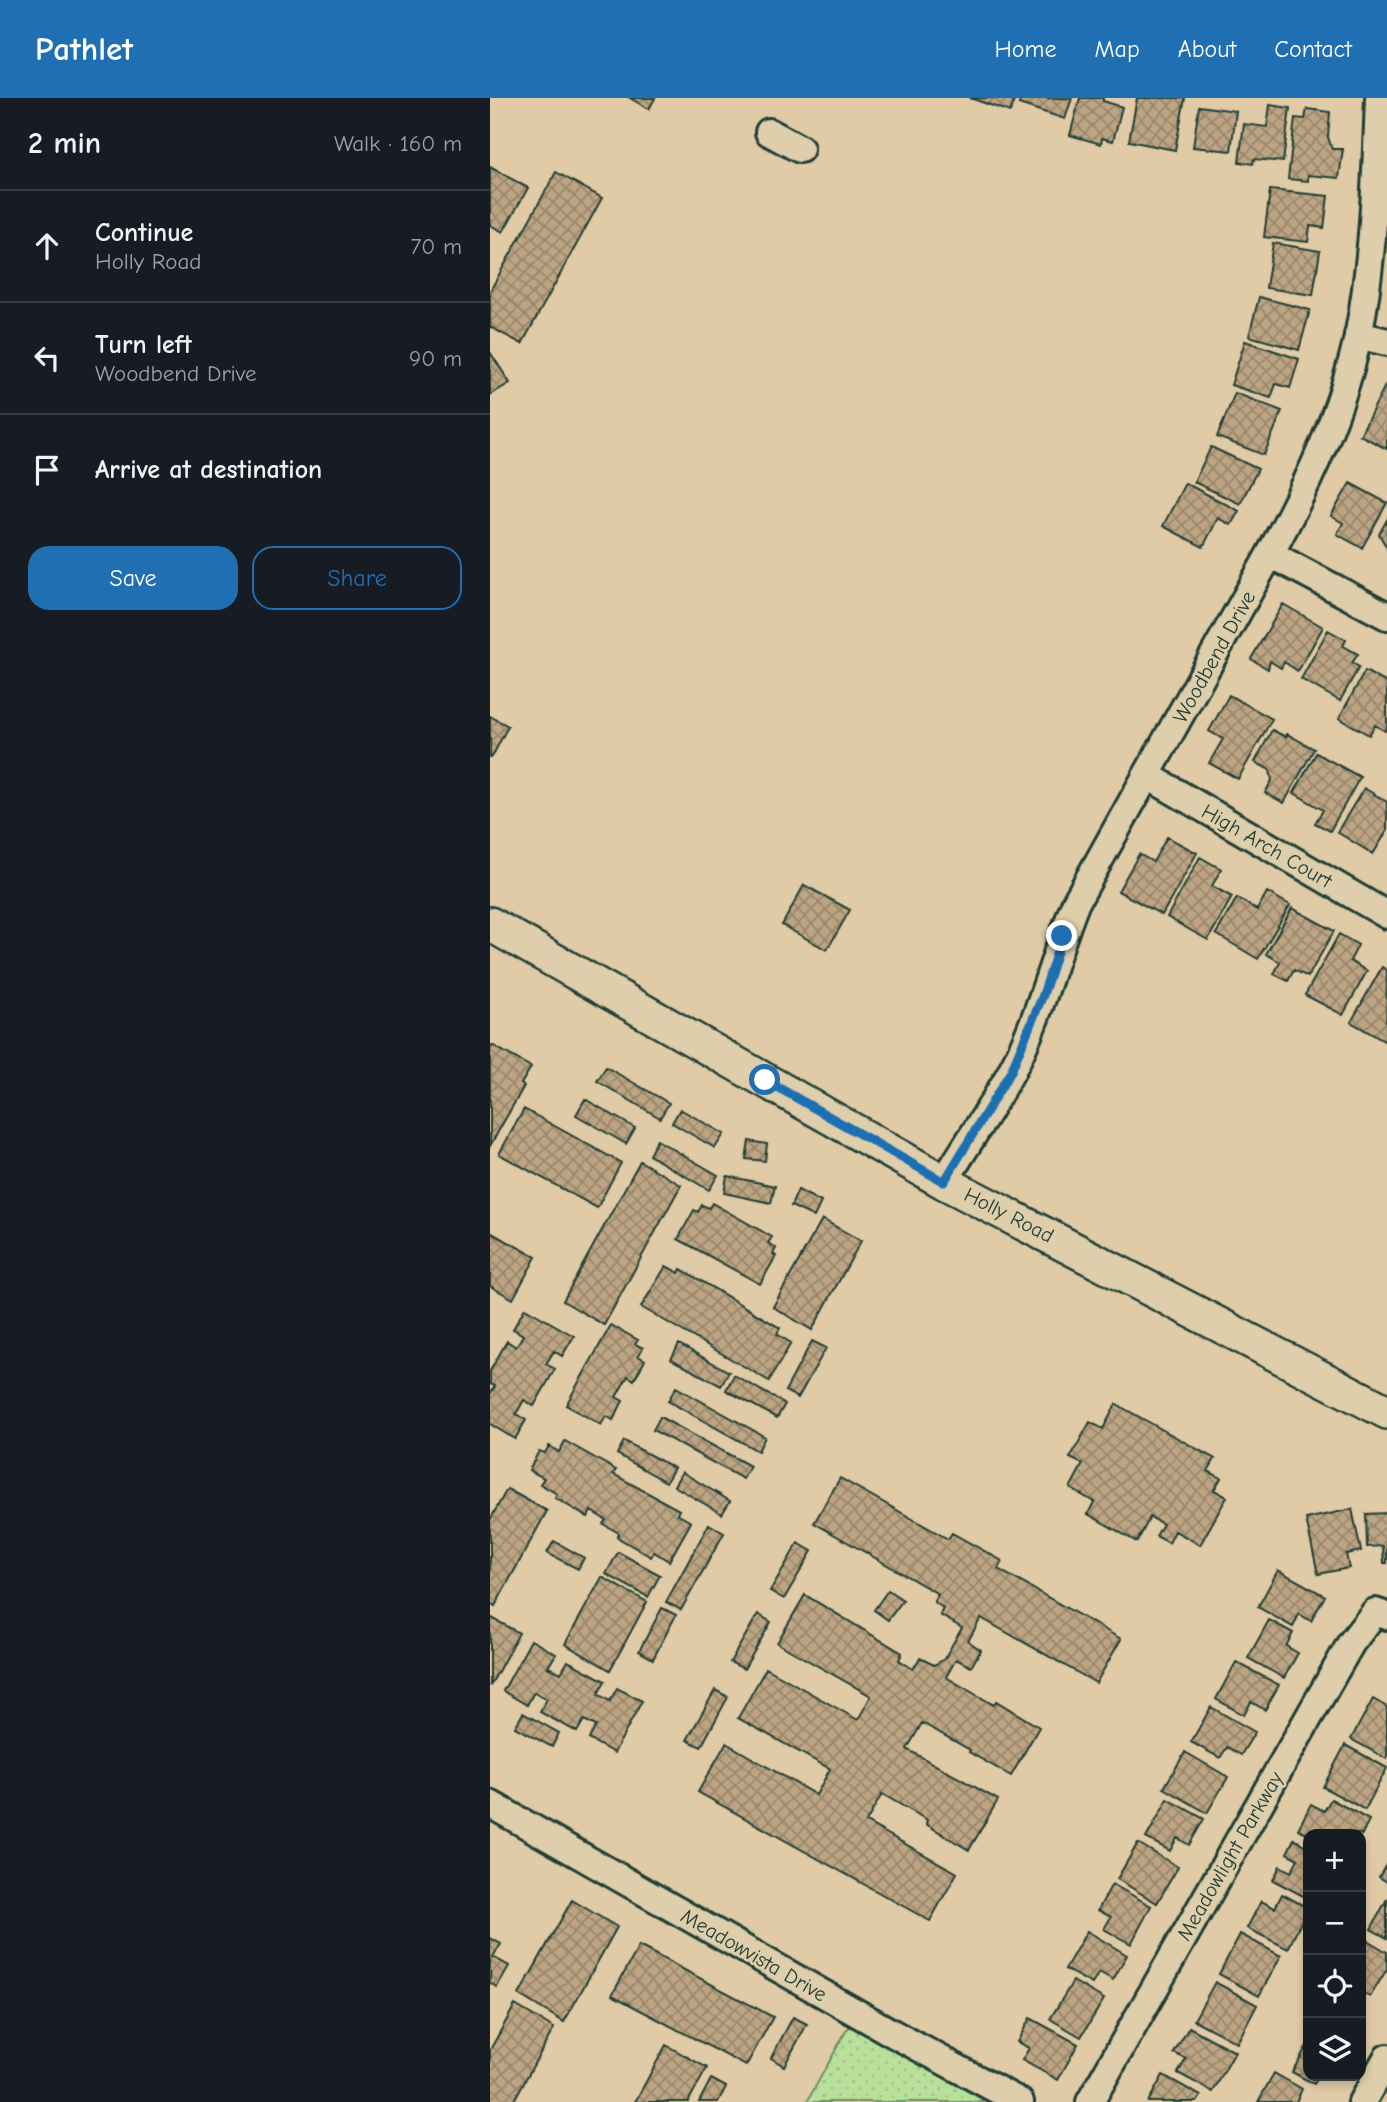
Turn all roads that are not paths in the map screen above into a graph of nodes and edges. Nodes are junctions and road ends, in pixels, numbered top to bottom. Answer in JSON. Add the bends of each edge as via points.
{"nodes":[{"id":1,"x":1379,"y":98,"type":"edge"},
{"id":2,"x":769,"y":132,"type":"dead end"},
{"id":3,"x":800,"y":149,"type":"dead end"},
{"id":4,"x":1358,"y":335,"type":"junction"},
{"id":5,"x":1387,"y":342,"type":"edge"},
{"id":6,"x":1270,"y":554,"type":"junction"},
{"id":7,"x":1387,"y":616,"type":"edge"},
{"id":8,"x":1148,"y":776,"type":"junction"},
{"id":9,"x":1387,"y":915,"type":"edge"},
{"id":10,"x":490,"y":924,"type":"edge"},
{"id":11,"x":944,"y":1182,"type":"junction"},
{"id":12,"x":1387,"y":1412,"type":"edge"},
{"id":13,"x":1381,"y":1614,"type":"edge"},
{"id":14,"x":490,"y":1804,"type":"edge"},
{"id":15,"x":1387,"y":2057,"type":"edge"},
{"id":16,"x":1020,"y":2102,"type":"edge"},
{"id":17,"x":1090,"y":2102,"type":"edge"},
{"id":18,"x":1362,"y":2102,"type":"edge"}],
"edges":[{"from":1,"to":4,"type":"street","name":"Woodbend Drive","via":[[1375,214]]},
{"from":2,"to":3,"type":"street"},
{"from":4,"to":5,"type":"street"},
{"from":4,"to":6,"type":"street","name":"Woodbend Drive","via":[[1318,459]]},
{"from":6,"to":7,"type":"street"},
{"from":6,"to":8,"type":"street","name":"Woodbend Drive"},
{"from":8,"to":9,"type":"street","name":"High Arch Court"},
{"from":8,"to":11,"type":"street","name":"Woodbend Drive","via":[[1076,902],[1011,1071]]},
{"from":10,"to":11,"type":"main road","name":"Holly Road"},
{"from":11,"to":12,"type":"main road","name":"Holly Road"},
{"from":13,"to":17,"type":"street","name":"Meadowlight Parkway","via":[[1351,1643]]},
{"from":14,"to":16,"type":"street","name":"Meadowvista Drive"},
{"from":15,"to":18,"type":"street"}]}
